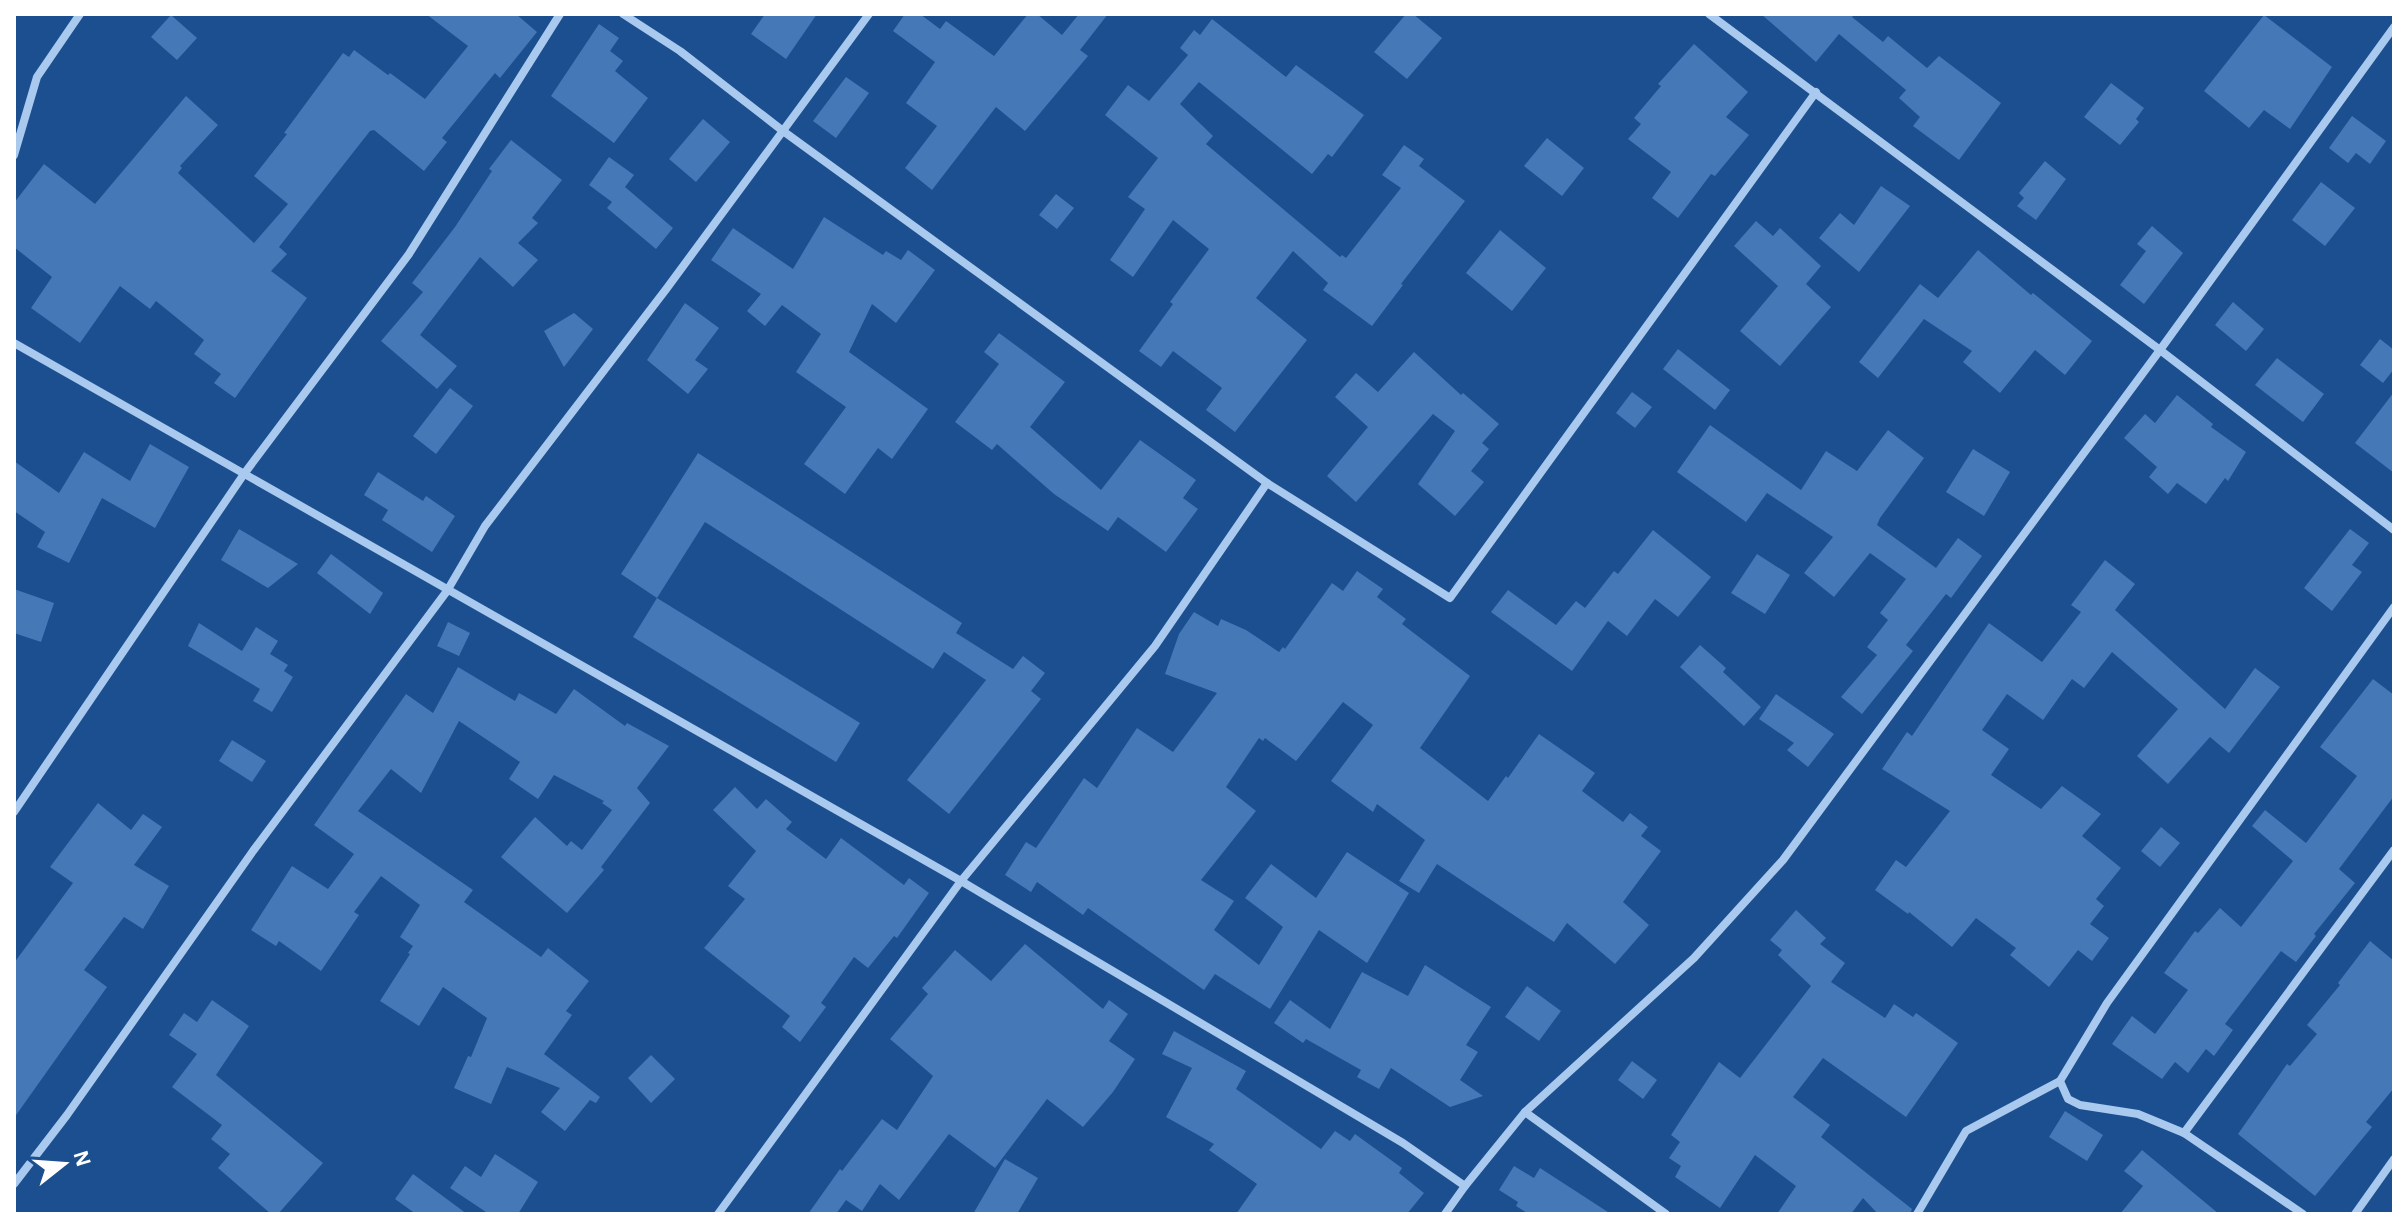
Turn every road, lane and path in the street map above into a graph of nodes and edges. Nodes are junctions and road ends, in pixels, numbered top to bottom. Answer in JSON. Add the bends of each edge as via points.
{"nodes":[{"id":1,"x":80,"y":14,"type":"edge"},
{"id":2,"x":560,"y":14,"type":"edge"},
{"id":3,"x":623,"y":14,"type":"edge"},
{"id":4,"x":869,"y":14,"type":"edge"},
{"id":5,"x":1709,"y":14,"type":"edge"},
{"id":6,"x":2394,"y":27,"type":"edge"},
{"id":7,"x":1816,"y":92,"type":"junction"},
{"id":8,"x":783,"y":131,"type":"junction"},
{"id":9,"x":14,"y":155,"type":"edge"},
{"id":10,"x":14,"y":343,"type":"edge"},
{"id":11,"x":2160,"y":350,"type":"junction"},
{"id":12,"x":244,"y":474,"type":"junction"},
{"id":13,"x":1267,"y":483,"type":"junction"},
{"id":14,"x":2394,"y":530,"type":"edge"},
{"id":15,"x":447,"y":591,"type":"junction"},
{"id":16,"x":2394,"y":607,"type":"edge"},
{"id":17,"x":14,"y":812,"type":"edge"},
{"id":18,"x":2394,"y":850,"type":"edge"},
{"id":19,"x":961,"y":881,"type":"junction"},
{"id":20,"x":2060,"y":1081,"type":"junction"},
{"id":21,"x":1525,"y":1112,"type":"junction"},
{"id":22,"x":2184,"y":1133,"type":"junction"},
{"id":23,"x":2394,"y":1159,"type":"edge"},
{"id":24,"x":14,"y":1184,"type":"edge"},
{"id":25,"x":1465,"y":1186,"type":"junction"},
{"id":26,"x":718,"y":1214,"type":"edge"},
{"id":27,"x":1445,"y":1214,"type":"edge"},
{"id":28,"x":1666,"y":1214,"type":"edge"},
{"id":29,"x":1917,"y":1214,"type":"edge"},
{"id":30,"x":2303,"y":1214,"type":"edge"},
{"id":31,"x":2355,"y":1214,"type":"edge"}],
"edges":[{"from":1,"to":9,"type":"street","via":[[37,77]]},
{"from":2,"to":12,"type":"street","via":[[409,254]]},
{"from":3,"to":8,"type":"street"},
{"from":4,"to":8,"type":"street"},
{"from":5,"to":7,"type":"street"},
{"from":6,"to":11,"type":"street"},
{"from":7,"to":11,"type":"street"},
{"from":7,"to":13,"type":"street","via":[[1450,598]]},
{"from":8,"to":13,"type":"street"},
{"from":8,"to":15,"type":"street","via":[[485,526]]},
{"from":10,"to":12,"type":"street"},
{"from":11,"to":14,"type":"street"},
{"from":11,"to":21,"type":"street","via":[[1783,860],[1694,958]]},
{"from":12,"to":15,"type":"street"},
{"from":12,"to":17,"type":"street"},
{"from":13,"to":19,"type":"street","via":[[1155,646]]},
{"from":15,"to":19,"type":"street"},
{"from":15,"to":24,"type":"street"},
{"from":16,"to":20,"type":"street","via":[[2107,1003]]},
{"from":18,"to":22,"type":"street"},
{"from":19,"to":25,"type":"street","via":[[1403,1143]]},
{"from":19,"to":26,"type":"street"},
{"from":20,"to":22,"type":"street","via":[[2068,1099],[2080,1105],[2138,1114]]},
{"from":20,"to":29,"type":"street","via":[[1966,1131]]},
{"from":21,"to":25,"type":"street"},
{"from":21,"to":28,"type":"street"},
{"from":22,"to":30,"type":"street"},
{"from":23,"to":31,"type":"street"},
{"from":25,"to":27,"type":"street"}]}
